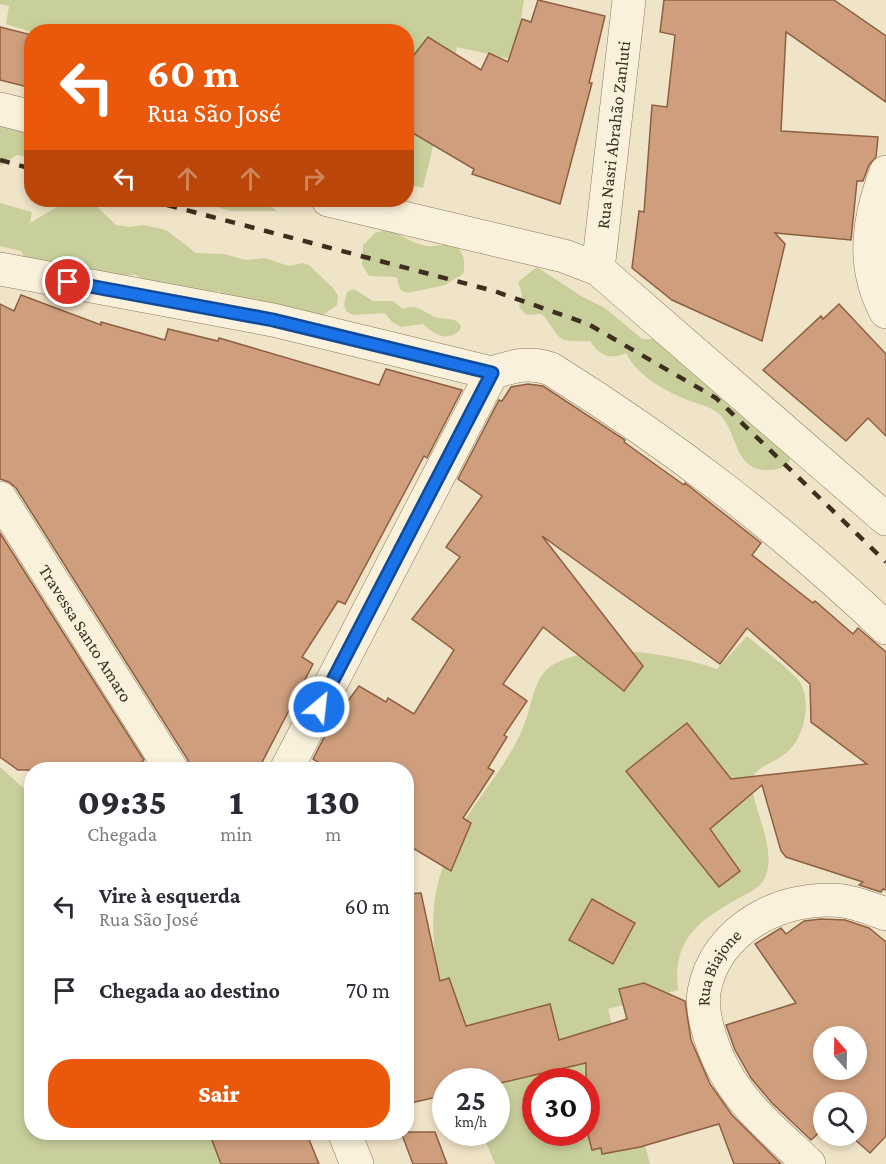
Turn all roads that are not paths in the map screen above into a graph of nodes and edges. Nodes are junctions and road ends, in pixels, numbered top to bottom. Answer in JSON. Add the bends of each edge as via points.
{"nodes":[{"id":1,"x":629,"y":0,"type":"edge"},
{"id":2,"x":0,"y":109,"type":"edge"},
{"id":3,"x":24,"y":115,"type":"edge"},
{"id":4,"x":886,"y":172,"type":"edge"},
{"id":5,"x":358,"y":207,"type":"edge"},
{"id":6,"x":0,"y":269,"type":"edge"},
{"id":7,"x":598,"y":269,"type":"junction"},
{"id":8,"x":886,"y":312,"type":"edge"},
{"id":9,"x":492,"y":373,"type":"junction"},
{"id":10,"x":0,"y":498,"type":"edge"},
{"id":11,"x":886,"y":519,"type":"edge"},
{"id":12,"x":886,"y":628,"type":"edge"},
{"id":13,"x":166,"y":762,"type":"edge"},
{"id":14,"x":290,"y":762,"type":"edge"},
{"id":15,"x":886,"y":914,"type":"edge"},
{"id":16,"x":347,"y":1140,"type":"edge"},
{"id":17,"x":357,"y":1164,"type":"edge"},
{"id":18,"x":809,"y":1164,"type":"edge"}],
"edges":[{"from":1,"to":7,"type":"street","name":"Rua Nasri Abrahão Zanluti"},
{"from":2,"to":3,"type":"street"},
{"from":4,"to":8,"type":"street","via":[[868,245],[872,281]]},
{"from":5,"to":7,"type":"street","via":[[564,256]]},
{"from":6,"to":9,"type":"street","via":[[273,320]]},
{"from":7,"to":11,"type":"street"},
{"from":9,"to":12,"type":"street","via":[[535,363],[639,425],[742,501]]},
{"from":9,"to":14,"type":"street"},
{"from":10,"to":13,"type":"street","name":"Travessa Santo Amaro"},
{"from":15,"to":18,"type":"street","name":"Rua Biajone","via":[[841,901],[802,903],[768,914],[729,939],[715,960],[704,992],[707,1024],[731,1082],[748,1106]]},
{"from":16,"to":17,"type":"street"}]}
